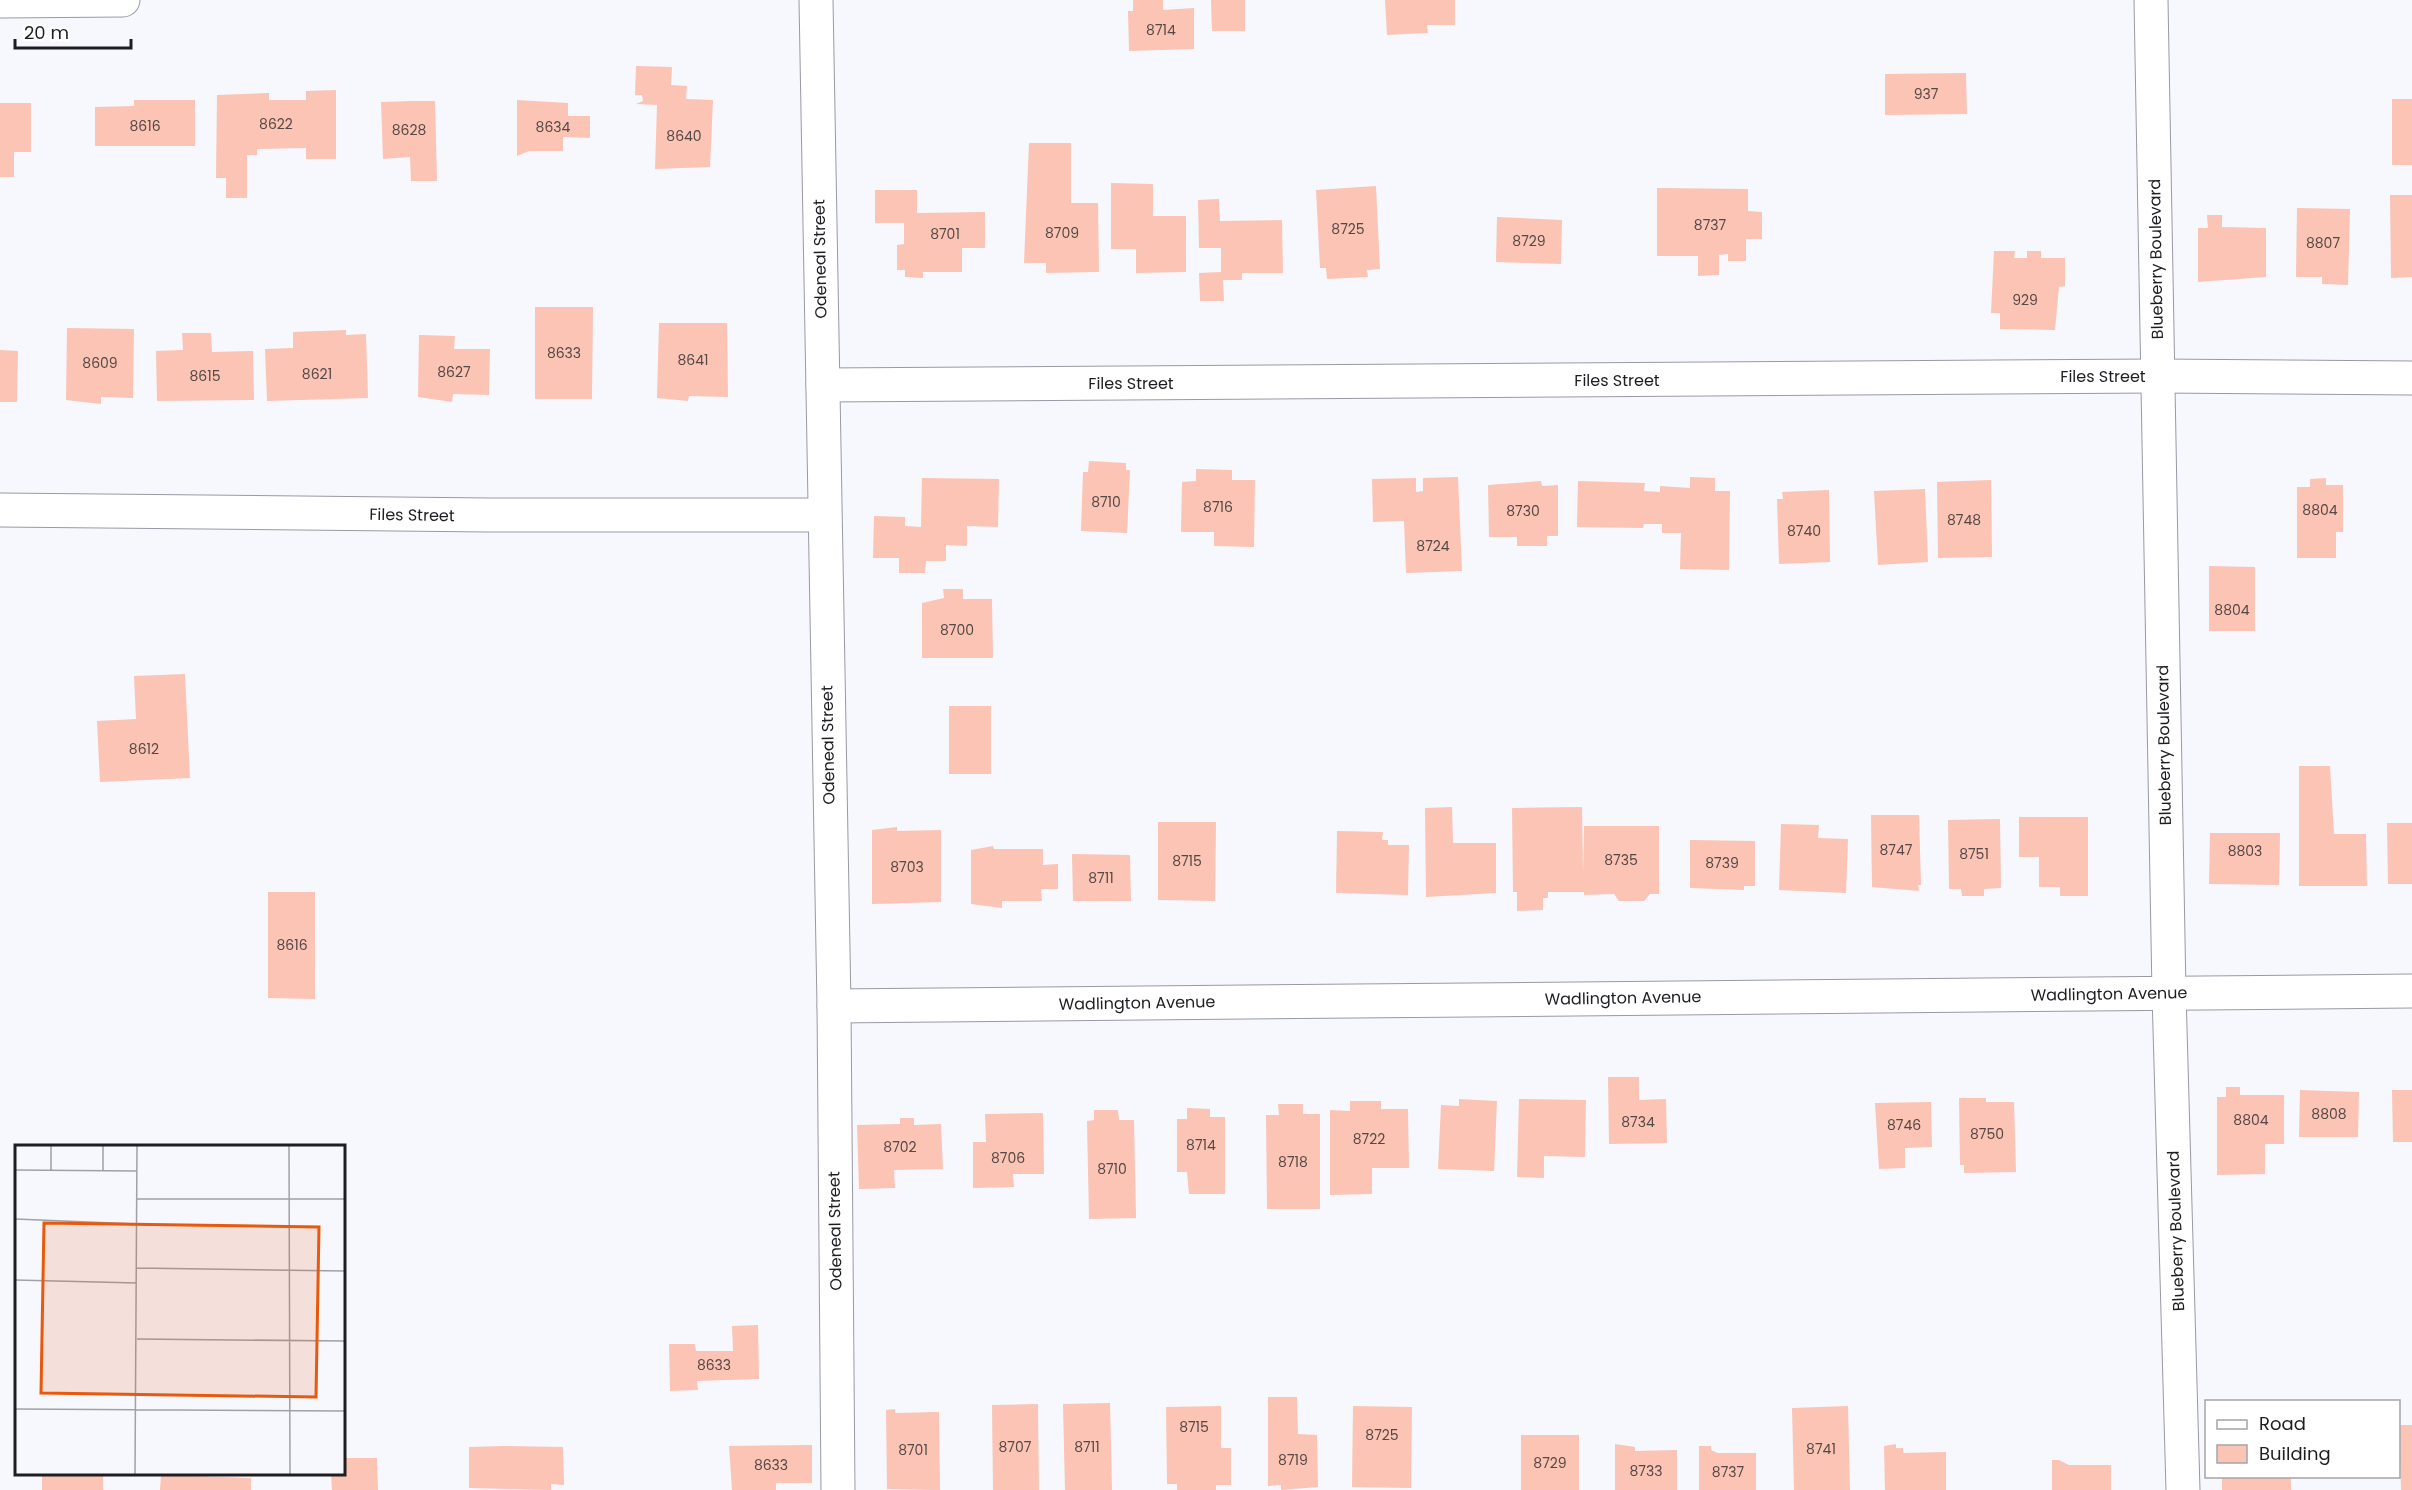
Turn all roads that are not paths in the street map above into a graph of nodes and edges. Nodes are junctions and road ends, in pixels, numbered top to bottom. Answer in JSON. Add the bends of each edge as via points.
{"nodes":[{"id":1,"x":123,"y":0,"type":"edge"},
{"id":2,"x":816,"y":0,"type":"edge"},
{"id":3,"x":2151,"y":0,"type":"edge"},
{"id":4,"x":0,"y":1,"type":"edge"},
{"id":5,"x":2158,"y":376,"type":"junction"},
{"id":6,"x":2412,"y":378,"type":"edge"},
{"id":7,"x":823,"y":385,"type":"junction"},
{"id":8,"x":0,"y":510,"type":"edge"},
{"id":9,"x":823,"y":515,"type":"junction"},
{"id":10,"x":2412,"y":991,"type":"edge"},
{"id":11,"x":2169,"y":993,"type":"junction"},
{"id":12,"x":834,"y":1006,"type":"junction"},
{"id":13,"x":838,"y":1490,"type":"edge"},
{"id":14,"x":2183,"y":1490,"type":"edge"}],
"edges":[{"from":1,"to":4,"type":"street"},
{"from":2,"to":7,"type":"street","name":"Odeneal Street"},
{"from":3,"to":5,"type":"street","name":"Blueberry Boulevard"},
{"from":5,"to":6,"type":"street","name":"Files Street"},
{"from":5,"to":7,"type":"street","name":"Files Street"},
{"from":5,"to":11,"type":"street","name":"Blueberry Boulevard"},
{"from":7,"to":9,"type":"street","name":"Odeneal Street"},
{"from":8,"to":9,"type":"street","name":"Files Street","via":[[489,516]]},
{"from":9,"to":12,"type":"street","name":"Odeneal Street"},
{"from":10,"to":11,"type":"street","name":"Wadlington Avenue"},
{"from":11,"to":12,"type":"street","name":"Wadlington Avenue"},
{"from":11,"to":14,"type":"street","name":"Blueberry Boulevard"},
{"from":12,"to":13,"type":"street","name":"Odeneal Street"}]}
